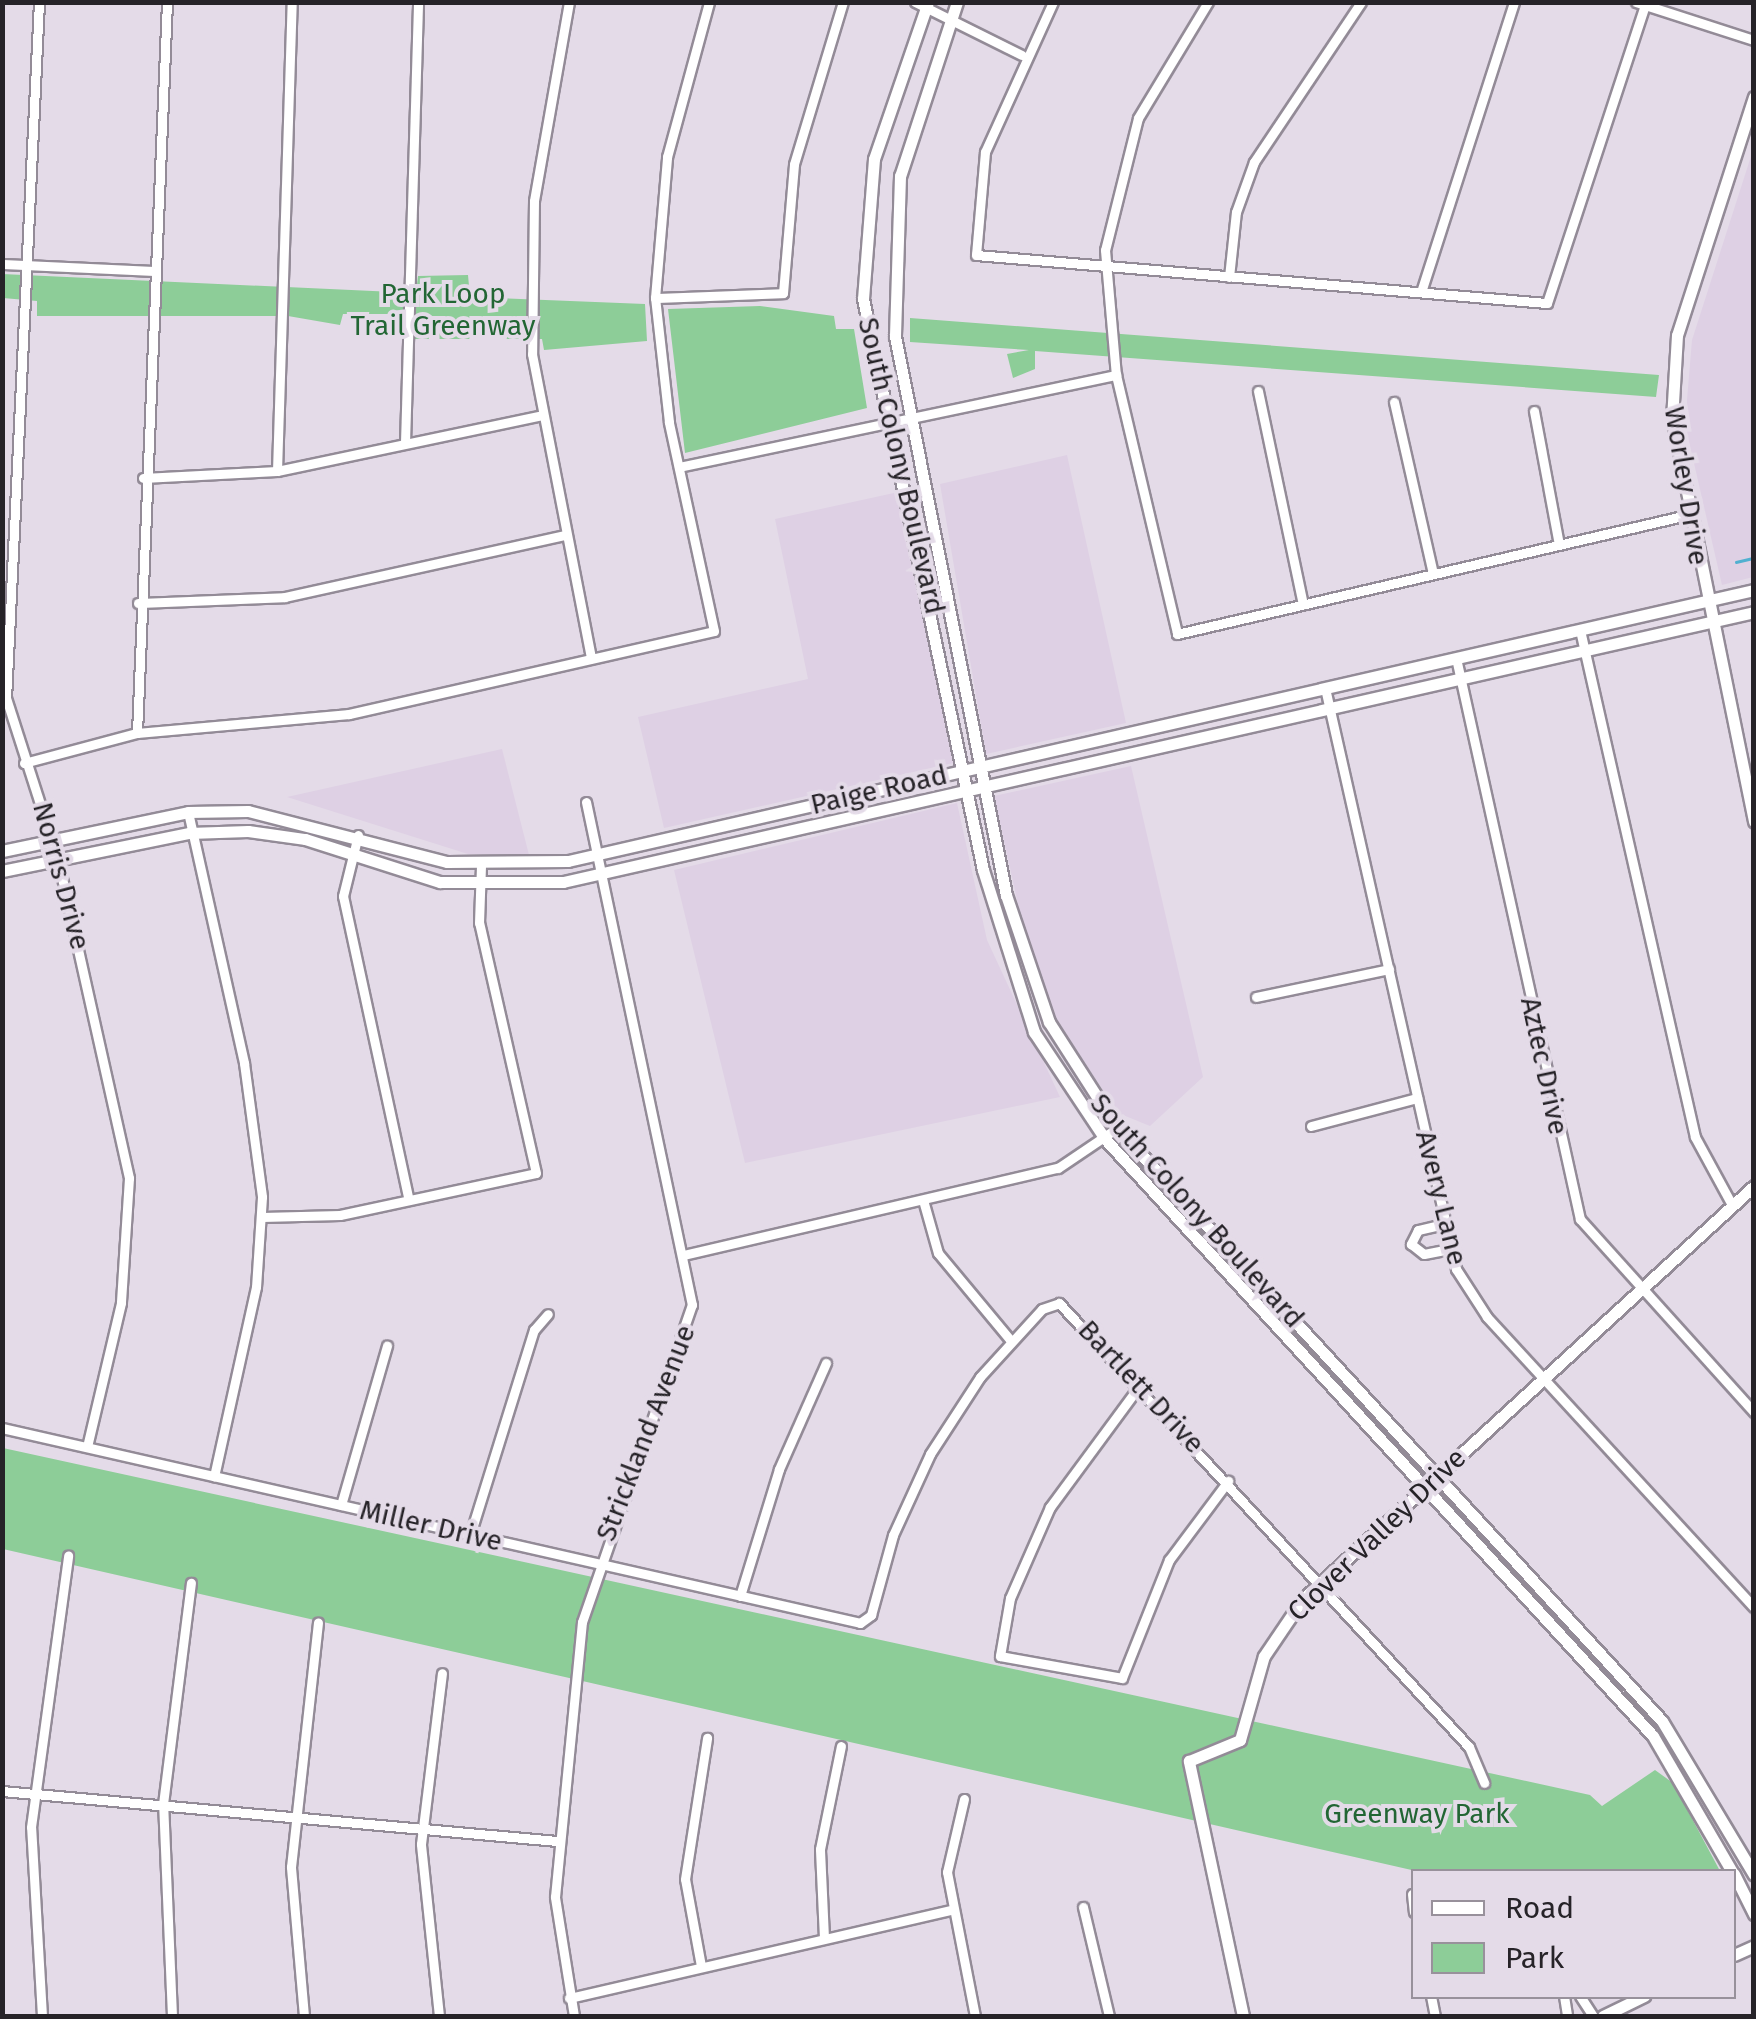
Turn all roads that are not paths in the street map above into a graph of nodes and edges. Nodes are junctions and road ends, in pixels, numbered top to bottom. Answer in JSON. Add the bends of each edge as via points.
{"nodes":[{"id":1,"x":39,"y":2,"type":"edge"},
{"id":2,"x":167,"y":2,"type":"edge"},
{"id":3,"x":292,"y":2,"type":"edge"},
{"id":4,"x":418,"y":2,"type":"edge"},
{"id":5,"x":569,"y":2,"type":"edge"},
{"id":6,"x":709,"y":2,"type":"edge"},
{"id":7,"x":843,"y":2,"type":"edge"},
{"id":8,"x":957,"y":2,"type":"edge"},
{"id":9,"x":1054,"y":2,"type":"edge"},
{"id":10,"x":1208,"y":2,"type":"edge"},
{"id":11,"x":1361,"y":2,"type":"edge"},
{"id":12,"x":1514,"y":2,"type":"edge"},
{"id":13,"x":923,"y":4,"type":"edge"},
{"id":14,"x":1641,"y":4,"type":"edge"},
{"id":15,"x":948,"y":21,"type":"junction"},
{"id":16,"x":1754,"y":40,"type":"edge"},
{"id":17,"x":1022,"y":55,"type":"junction"},
{"id":18,"x":1754,"y":97,"type":"edge"},
{"id":19,"x":2,"y":264,"type":"edge"},
{"id":20,"x":28,"y":265,"type":"junction"},
{"id":21,"x":1105,"y":268,"type":"junction"},
{"id":22,"x":155,"y":271,"type":"junction"},
{"id":23,"x":1229,"y":277,"type":"junction"},
{"id":24,"x":1421,"y":292,"type":"junction"},
{"id":25,"x":655,"y":298,"type":"junction"},
{"id":26,"x":1116,"y":375,"type":"junction"},
{"id":27,"x":1258,"y":391,"type":"dead end"},
{"id":28,"x":1394,"y":402,"type":"dead end"},
{"id":29,"x":1534,"y":412,"type":"dead end"},
{"id":30,"x":542,"y":415,"type":"junction"},
{"id":31,"x":909,"y":417,"type":"junction"},
{"id":32,"x":887,"y":421,"type":"junction"},
{"id":33,"x":405,"y":443,"type":"junction"},
{"id":34,"x":679,"y":467,"type":"junction"},
{"id":35,"x":277,"y":471,"type":"junction"},
{"id":36,"x":143,"y":478,"type":"junction"},
{"id":37,"x":1687,"y":515,"type":"junction"},
{"id":38,"x":564,"y":536,"type":"junction"},
{"id":39,"x":1559,"y":545,"type":"junction"},
{"id":40,"x":941,"y":558,"type":"junction"},
{"id":41,"x":925,"y":562,"type":"junction"},
{"id":42,"x":1433,"y":574,"type":"junction"},
{"id":43,"x":1754,"y":590,"type":"edge"},
{"id":44,"x":1706,"y":601,"type":"junction"},
{"id":45,"x":138,"y":603,"type":"junction"},
{"id":46,"x":1304,"y":604,"type":"junction"},
{"id":47,"x":1754,"y":612,"type":"edge"},
{"id":48,"x":1710,"y":623,"type":"junction"},
{"id":49,"x":1580,"y":630,"type":"junction"},
{"id":50,"x":958,"y":640,"type":"junction"},
{"id":51,"x":1586,"y":653,"type":"junction"},
{"id":52,"x":943,"y":657,"type":"junction"},
{"id":53,"x":591,"y":658,"type":"junction"},
{"id":54,"x":1456,"y":658,"type":"junction"},
{"id":55,"x":1461,"y":682,"type":"junction"},
{"id":56,"x":1325,"y":688,"type":"junction"},
{"id":57,"x":1330,"y":710,"type":"junction"},
{"id":58,"x":137,"y":733,"type":"junction"},
{"id":59,"x":1114,"y":736,"type":"junction"},
{"id":60,"x":1124,"y":757,"type":"junction"},
{"id":61,"x":24,"y":763,"type":"junction"},
{"id":62,"x":979,"y":767,"type":"junction"},
{"id":63,"x":962,"y":771,"type":"junction"},
{"id":64,"x":983,"y":788,"type":"junction"},
{"id":65,"x":966,"y":792,"type":"junction"},
{"id":66,"x":586,"y":802,"type":"dead end"},
{"id":67,"x":785,"y":811,"type":"junction"},
{"id":68,"x":188,"y":812,"type":"junction"},
{"id":69,"x":1754,"y":822,"type":"edge"},
{"id":70,"x":789,"y":832,"type":"junction"},
{"id":71,"x":189,"y":833,"type":"junction"},
{"id":72,"x":358,"y":835,"type":"junction"},
{"id":73,"x":52,"y":840,"type":"junction"},
{"id":74,"x":2,"y":850,"type":"edge"},
{"id":75,"x":349,"y":851,"type":"junction"},
{"id":76,"x":596,"y":854,"type":"junction"},
{"id":77,"x":58,"y":860,"type":"junction"},
{"id":78,"x":481,"y":866,"type":"junction"},
{"id":79,"x":2,"y":871,"type":"edge"},
{"id":80,"x":600,"y":876,"type":"junction"},
{"id":81,"x":480,"y":886,"type":"junction"},
{"id":82,"x":1389,"y":968,"type":"junction"},
{"id":83,"x":1033,"y":983,"type":"junction"},
{"id":84,"x":1018,"y":989,"type":"junction"},
{"id":85,"x":1256,"y":997,"type":"dead end"},
{"id":86,"x":1062,"y":1046,"type":"junction"},
{"id":87,"x":1053,"y":1066,"type":"junction"},
{"id":88,"x":1417,"y":1098,"type":"junction"},
{"id":89,"x":1311,"y":1126,"type":"dead end"},
{"id":90,"x":1117,"y":1128,"type":"junction"},
{"id":91,"x":1106,"y":1139,"type":"junction"},
{"id":92,"x":1754,"y":1186,"type":"edge"},
{"id":93,"x":410,"y":1200,"type":"junction"},
{"id":94,"x":922,"y":1200,"type":"junction"},
{"id":95,"x":1732,"y":1205,"type":"junction"},
{"id":96,"x":262,"y":1217,"type":"junction"},
{"id":97,"x":1444,"y":1224,"type":"junction"},
{"id":98,"x":1450,"y":1249,"type":"junction"},
{"id":99,"x":684,"y":1254,"type":"junction"},
{"id":100,"x":1249,"y":1272,"type":"junction"},
{"id":101,"x":1237,"y":1283,"type":"junction"},
{"id":102,"x":1641,"y":1290,"type":"junction"},
{"id":103,"x":548,"y":1314,"type":"dead end"},
{"id":104,"x":1011,"y":1341,"type":"junction"},
{"id":105,"x":387,"y":1346,"type":"dead end"},
{"id":106,"x":826,"y":1363,"type":"dead end"},
{"id":107,"x":1545,"y":1378,"type":"junction"},
{"id":108,"x":1140,"y":1384,"type":"junction"},
{"id":109,"x":1754,"y":1412,"type":"edge"},
{"id":110,"x":2,"y":1428,"type":"edge"},
{"id":111,"x":87,"y":1447,"type":"junction"},
{"id":112,"x":214,"y":1476,"type":"junction"},
{"id":113,"x":1437,"y":1477,"type":"junction"},
{"id":114,"x":1228,"y":1481,"type":"junction"},
{"id":115,"x":1424,"y":1488,"type":"junction"},
{"id":116,"x":341,"y":1505,"type":"junction"},
{"id":117,"x":470,"y":1535,"type":"junction"},
{"id":118,"x":68,"y":1556,"type":"dead end"},
{"id":119,"x":597,"y":1563,"type":"junction"},
{"id":120,"x":191,"y":1583,"type":"dead end"},
{"id":121,"x":1321,"y":1583,"type":"junction"},
{"id":122,"x":740,"y":1596,"type":"junction"},
{"id":123,"x":1754,"y":1608,"type":"edge"},
{"id":124,"x":318,"y":1622,"type":"dead end"},
{"id":125,"x":860,"y":1623,"type":"joint"},
{"id":126,"x":442,"y":1673,"type":"dead end"},
{"id":127,"x":707,"y":1738,"type":"dead end"},
{"id":128,"x":841,"y":1746,"type":"dead end"},
{"id":129,"x":1484,"y":1784,"type":"dead end"},
{"id":130,"x":2,"y":1791,"type":"edge"},
{"id":131,"x":33,"y":1794,"type":"junction"},
{"id":132,"x":964,"y":1799,"type":"dead end"},
{"id":133,"x":163,"y":1804,"type":"junction"},
{"id":134,"x":293,"y":1815,"type":"junction"},
{"id":135,"x":424,"y":1827,"type":"junction"},
{"id":136,"x":557,"y":1841,"type":"junction"},
{"id":137,"x":1731,"y":1869,"type":"edge"},
{"id":138,"x":1754,"y":1875,"type":"edge"},
{"id":139,"x":1736,"y":1879,"type":"edge"},
{"id":140,"x":1083,"y":1907,"type":"dead end"},
{"id":141,"x":951,"y":1910,"type":"junction"},
{"id":142,"x":1754,"y":1914,"type":"edge"},
{"id":143,"x":824,"y":1938,"type":"junction"},
{"id":144,"x":701,"y":1966,"type":"junction"},
{"id":145,"x":569,"y":1998,"type":"junction"},
{"id":146,"x":1638,"y":1999,"type":"edge"},
{"id":147,"x":42,"y":2016,"type":"edge"},
{"id":148,"x":172,"y":2016,"type":"edge"},
{"id":149,"x":304,"y":2016,"type":"edge"},
{"id":150,"x":439,"y":2016,"type":"edge"},
{"id":151,"x":574,"y":2016,"type":"edge"},
{"id":152,"x":975,"y":2016,"type":"edge"},
{"id":153,"x":1110,"y":2016,"type":"edge"},
{"id":154,"x":1242,"y":2016,"type":"edge"},
{"id":155,"x":1603,"y":2016,"type":"edge"}],
"edges":[{"from":1,"to":20,"type":"street","name":"Norris Drive"},
{"from":2,"to":22,"type":"street"},
{"from":3,"to":35,"type":"street"},
{"from":4,"to":33,"type":"street"},
{"from":5,"to":30,"type":"street","via":[[534,202],[532,354]]},
{"from":6,"to":25,"type":"street","via":[[667,158]]},
{"from":7,"to":25,"type":"street","via":[[794,164],[783,293]]},
{"from":8,"to":15,"type":"main road","name":"South Colony Boulevard"},
{"from":9,"to":17,"type":"street"},
{"from":10,"to":21,"type":"street","via":[[1138,118],[1114,186]]},
{"from":11,"to":23,"type":"street","via":[[1254,162],[1234,222]]},
{"from":12,"to":24,"type":"street"},
{"from":13,"to":15,"type":"street"},
{"from":13,"to":32,"type":"main road","name":"South Colony Boulevard","via":[[882,125],[864,228],[863,299]]},
{"from":14,"to":16,"type":"street"},
{"from":14,"to":24,"type":"street","via":[[1547,303]]},
{"from":15,"to":17,"type":"street"},
{"from":15,"to":31,"type":"main road","name":"South Colony Boulevard","via":[[914,116],[894,222],[895,336]]},
{"from":17,"to":21,"type":"street","via":[[985,152],[976,255]]},
{"from":18,"to":37,"type":"main road","name":"Worley Drive","via":[[1678,335],[1672,418]]},
{"from":19,"to":20,"type":"street"},
{"from":20,"to":22,"type":"street"},
{"from":20,"to":61,"type":"street","name":"Norris Drive","via":[[7,660],[8,716]]},
{"from":21,"to":23,"type":"street"},
{"from":21,"to":26,"type":"street"},
{"from":22,"to":36,"type":"street"},
{"from":23,"to":24,"type":"street"},
{"from":25,"to":34,"type":"street"},
{"from":26,"to":31,"type":"street"},
{"from":26,"to":46,"type":"street","via":[[1177,634]]},
{"from":27,"to":46,"type":"street"},
{"from":28,"to":42,"type":"street"},
{"from":29,"to":39,"type":"street"},
{"from":30,"to":33,"type":"street"},
{"from":30,"to":38,"type":"street"},
{"from":31,"to":32,"type":"street"},
{"from":31,"to":40,"type":"main road","name":"South Colony Boulevard"},
{"from":32,"to":34,"type":"street"},
{"from":32,"to":41,"type":"main road","name":"South Colony Boulevard"},
{"from":33,"to":35,"type":"street"},
{"from":34,"to":53,"type":"street","via":[[714,631]]},
{"from":35,"to":36,"type":"street"},
{"from":36,"to":45,"type":"street"},
{"from":37,"to":39,"type":"street"},
{"from":37,"to":44,"type":"main road","name":"Worley Drive"},
{"from":38,"to":45,"type":"street","via":[[285,596]]},
{"from":38,"to":53,"type":"street"},
{"from":39,"to":42,"type":"street"},
{"from":40,"to":41,"type":"main road"},
{"from":40,"to":50,"type":"main road","name":"South Colony Boulevard"},
{"from":41,"to":52,"type":"main road","name":"South Colony Boulevard"},
{"from":42,"to":46,"type":"street"},
{"from":43,"to":44,"type":"main road","name":"Paige Road"},
{"from":44,"to":48,"type":"main road","name":"Worley Drive"},
{"from":44,"to":49,"type":"main road","name":"Paige Road"},
{"from":45,"to":58,"type":"street"},
{"from":47,"to":48,"type":"main road","name":"Paige Road"},
{"from":48,"to":51,"type":"main road","name":"Paige Road"},
{"from":48,"to":69,"type":"main road","name":"Worley Drive"},
{"from":49,"to":51,"type":"street"},
{"from":49,"to":54,"type":"main road","name":"Paige Road"},
{"from":50,"to":52,"type":"main road"},
{"from":50,"to":62,"type":"main road","name":"South Colony Boulevard"},
{"from":51,"to":55,"type":"main road","name":"Paige Road"},
{"from":51,"to":95,"type":"street","via":[[1695,1137]]},
{"from":52,"to":63,"type":"main road","name":"South Colony Boulevard"},
{"from":53,"to":58,"type":"street","via":[[304,722]]},
{"from":54,"to":55,"type":"street","name":"Aztec Drive"},
{"from":54,"to":56,"type":"main road","name":"Paige Road"},
{"from":55,"to":57,"type":"main road","name":"Paige Road"},
{"from":55,"to":102,"type":"street","name":"Aztec Drive","via":[[1574,1205]]},
{"from":56,"to":57,"type":"street","name":"Avery Lane"},
{"from":56,"to":59,"type":"main road","name":"Paige Road"},
{"from":57,"to":60,"type":"main road","name":"Paige Road"},
{"from":57,"to":82,"type":"street","name":"Avery Lane"},
{"from":58,"to":61,"type":"street"},
{"from":59,"to":60,"type":"main road"},
{"from":59,"to":62,"type":"main road","name":"Paige Road"},
{"from":60,"to":64,"type":"main road","name":"Paige Road"},
{"from":61,"to":73,"type":"street","name":"Norris Drive"},
{"from":62,"to":63,"type":"main road","name":"Paige Road"},
{"from":62,"to":64,"type":"main road","name":"South Colony Boulevard"},
{"from":63,"to":65,"type":"main road","name":"South Colony Boulevard"},
{"from":63,"to":67,"type":"main road","name":"Paige Road"},
{"from":64,"to":65,"type":"main road","name":"Paige Road"},
{"from":64,"to":83,"type":"main road","name":"South Colony Boulevard"},
{"from":65,"to":70,"type":"main road","name":"Paige Road"},
{"from":65,"to":84,"type":"main road","name":"South Colony Boulevard"},
{"from":66,"to":76,"type":"street","name":"Strickland Avenue"},
{"from":67,"to":70,"type":"main road"},
{"from":67,"to":76,"type":"main road","name":"Paige Road"},
{"from":68,"to":71,"type":"street"},
{"from":68,"to":72,"type":"main road","name":"Paige Road","via":[[265,811]]},
{"from":68,"to":73,"type":"main road","name":"Paige Road"},
{"from":70,"to":80,"type":"main road","name":"Paige Road"},
{"from":71,"to":75,"type":"main road","name":"Paige Road","via":[[271,833]]},
{"from":71,"to":77,"type":"main road","name":"Paige Road"},
{"from":71,"to":96,"type":"street","via":[[244,1064]]},
{"from":72,"to":75,"type":"street"},
{"from":72,"to":78,"type":"main road","name":"Paige Road"},
{"from":73,"to":74,"type":"main road","name":"Paige Road"},
{"from":73,"to":77,"type":"street","name":"Norris Drive"},
{"from":75,"to":81,"type":"main road","name":"Paige Road","via":[[414,876]]},
{"from":75,"to":93,"type":"street","via":[[346,920]]},
{"from":76,"to":78,"type":"main road","name":"Paige Road"},
{"from":76,"to":80,"type":"street","name":"Strickland Avenue"},
{"from":77,"to":79,"type":"main road","name":"Paige Road"},
{"from":77,"to":111,"type":"street","name":"Norris Drive","via":[[114,1086],[132,1212],[121,1303]]},
{"from":78,"to":81,"type":"street"},
{"from":80,"to":81,"type":"main road","name":"Paige Road"},
{"from":80,"to":99,"type":"street","name":"Strickland Avenue"},
{"from":81,"to":93,"type":"street","via":[[479,923],[536,1173]]},
{"from":82,"to":85,"type":"street"},
{"from":82,"to":88,"type":"street","name":"Avery Lane"},
{"from":83,"to":84,"type":"main road"},
{"from":83,"to":86,"type":"main road","name":"South Colony Boulevard"},
{"from":84,"to":87,"type":"main road","name":"South Colony Boulevard"},
{"from":86,"to":87,"type":"main road"},
{"from":86,"to":90,"type":"main road","name":"South Colony Boulevard"},
{"from":87,"to":91,"type":"main road","name":"South Colony Boulevard"},
{"from":88,"to":89,"type":"street"},
{"from":88,"to":97,"type":"street","name":"Avery Lane"},
{"from":90,"to":91,"type":"street"},
{"from":90,"to":100,"type":"main road","name":"South Colony Boulevard"},
{"from":91,"to":94,"type":"street","via":[[1058,1168]]},
{"from":91,"to":101,"type":"main road","name":"South Colony Boulevard"},
{"from":92,"to":95,"type":"main road","name":"Clover Valley Drive"},
{"from":93,"to":96,"type":"street"},
{"from":94,"to":99,"type":"street"},
{"from":94,"to":104,"type":"street","via":[[944,1263]]},
{"from":95,"to":102,"type":"main road","name":"Clover Valley Drive"},
{"from":96,"to":112,"type":"street","via":[[250,1319]]},
{"from":97,"to":98,"type":"street","name":"Avery Lane"},
{"from":97,"to":98,"type":"street","via":[[1418,1230],[1412,1244],[1424,1254]]},
{"from":98,"to":107,"type":"street","name":"Avery Lane","via":[[1476,1304]]},
{"from":99,"to":119,"type":"street","name":"Strickland Avenue","via":[[690,1330]]},
{"from":100,"to":101,"type":"main road"},
{"from":100,"to":113,"type":"main road","name":"South Colony Boulevard"},
{"from":101,"to":115,"type":"main road","name":"South Colony Boulevard"},
{"from":102,"to":107,"type":"main road","name":"Clover Valley Drive"},
{"from":102,"to":109,"type":"street","name":"Aztec Drive"},
{"from":103,"to":117,"type":"street","via":[[534,1330]]},
{"from":104,"to":108,"type":"street","name":"Bartlett Drive","via":[[1059,1303]]},
{"from":104,"to":125,"type":"street","name":"Bartlett Drive","via":[[918,1475],[872,1615]]},
{"from":105,"to":116,"type":"street"},
{"from":106,"to":122,"type":"street","via":[[778,1470]]},
{"from":107,"to":113,"type":"main road","name":"Clover Valley Drive"},
{"from":107,"to":123,"type":"street","name":"Avery Lane"},
{"from":108,"to":114,"type":"street","name":"Bartlett Drive"},
{"from":108,"to":114,"type":"street","via":[[1050,1507],[1000,1656],[1122,1678],[1169,1560]]},
{"from":110,"to":111,"type":"street","name":"Miller Drive"},
{"from":111,"to":112,"type":"street","name":"Miller Drive"},
{"from":112,"to":116,"type":"street","name":"Miller Drive"},
{"from":113,"to":115,"type":"main road","name":"Clover Valley Drive"},
{"from":113,"to":138,"type":"main road","name":"South Colony Boulevard","via":[[1662,1721]]},
{"from":114,"to":121,"type":"street","name":"Bartlett Drive"},
{"from":115,"to":121,"type":"main road","name":"Clover Valley Drive"},
{"from":115,"to":137,"type":"main road","name":"South Colony Boulevard","via":[[1653,1736]]},
{"from":116,"to":117,"type":"street","name":"Miller Drive"},
{"from":117,"to":119,"type":"street","name":"Miller Drive"},
{"from":118,"to":131,"type":"street"},
{"from":119,"to":122,"type":"street","name":"Miller Drive"},
{"from":119,"to":136,"type":"street","name":"Strickland Avenue"},
{"from":120,"to":133,"type":"street"},
{"from":121,"to":129,"type":"street","name":"Bartlett Drive","via":[[1470,1746]]},
{"from":121,"to":154,"type":"main road","name":"Clover Valley Drive","via":[[1264,1656],[1240,1740],[1186,1768]]},
{"from":122,"to":125,"type":"street","name":"Miller Drive"},
{"from":124,"to":134,"type":"street"},
{"from":126,"to":135,"type":"street"},
{"from":127,"to":144,"type":"street","via":[[685,1879]]},
{"from":128,"to":143,"type":"street","via":[[820,1849]]},
{"from":130,"to":131,"type":"street"},
{"from":131,"to":133,"type":"street"},
{"from":131,"to":147,"type":"street","via":[[32,1938]]},
{"from":132,"to":141,"type":"street","via":[[948,1862]]},
{"from":133,"to":134,"type":"street"},
{"from":133,"to":148,"type":"street"},
{"from":134,"to":135,"type":"street"},
{"from":134,"to":149,"type":"street"},
{"from":135,"to":136,"type":"street"},
{"from":135,"to":150,"type":"street","via":[[426,1944]]},
{"from":136,"to":145,"type":"street","name":"Strickland Avenue"},
{"from":139,"to":142,"type":"main road","name":"South Colony Boulevard"},
{"from":140,"to":153,"type":"street"},
{"from":141,"to":143,"type":"street"},
{"from":141,"to":152,"type":"street"},
{"from":143,"to":144,"type":"street"},
{"from":144,"to":145,"type":"street"},
{"from":145,"to":151,"type":"street","name":"Strickland Avenue"},
{"from":146,"to":155,"type":"main road"}]}
